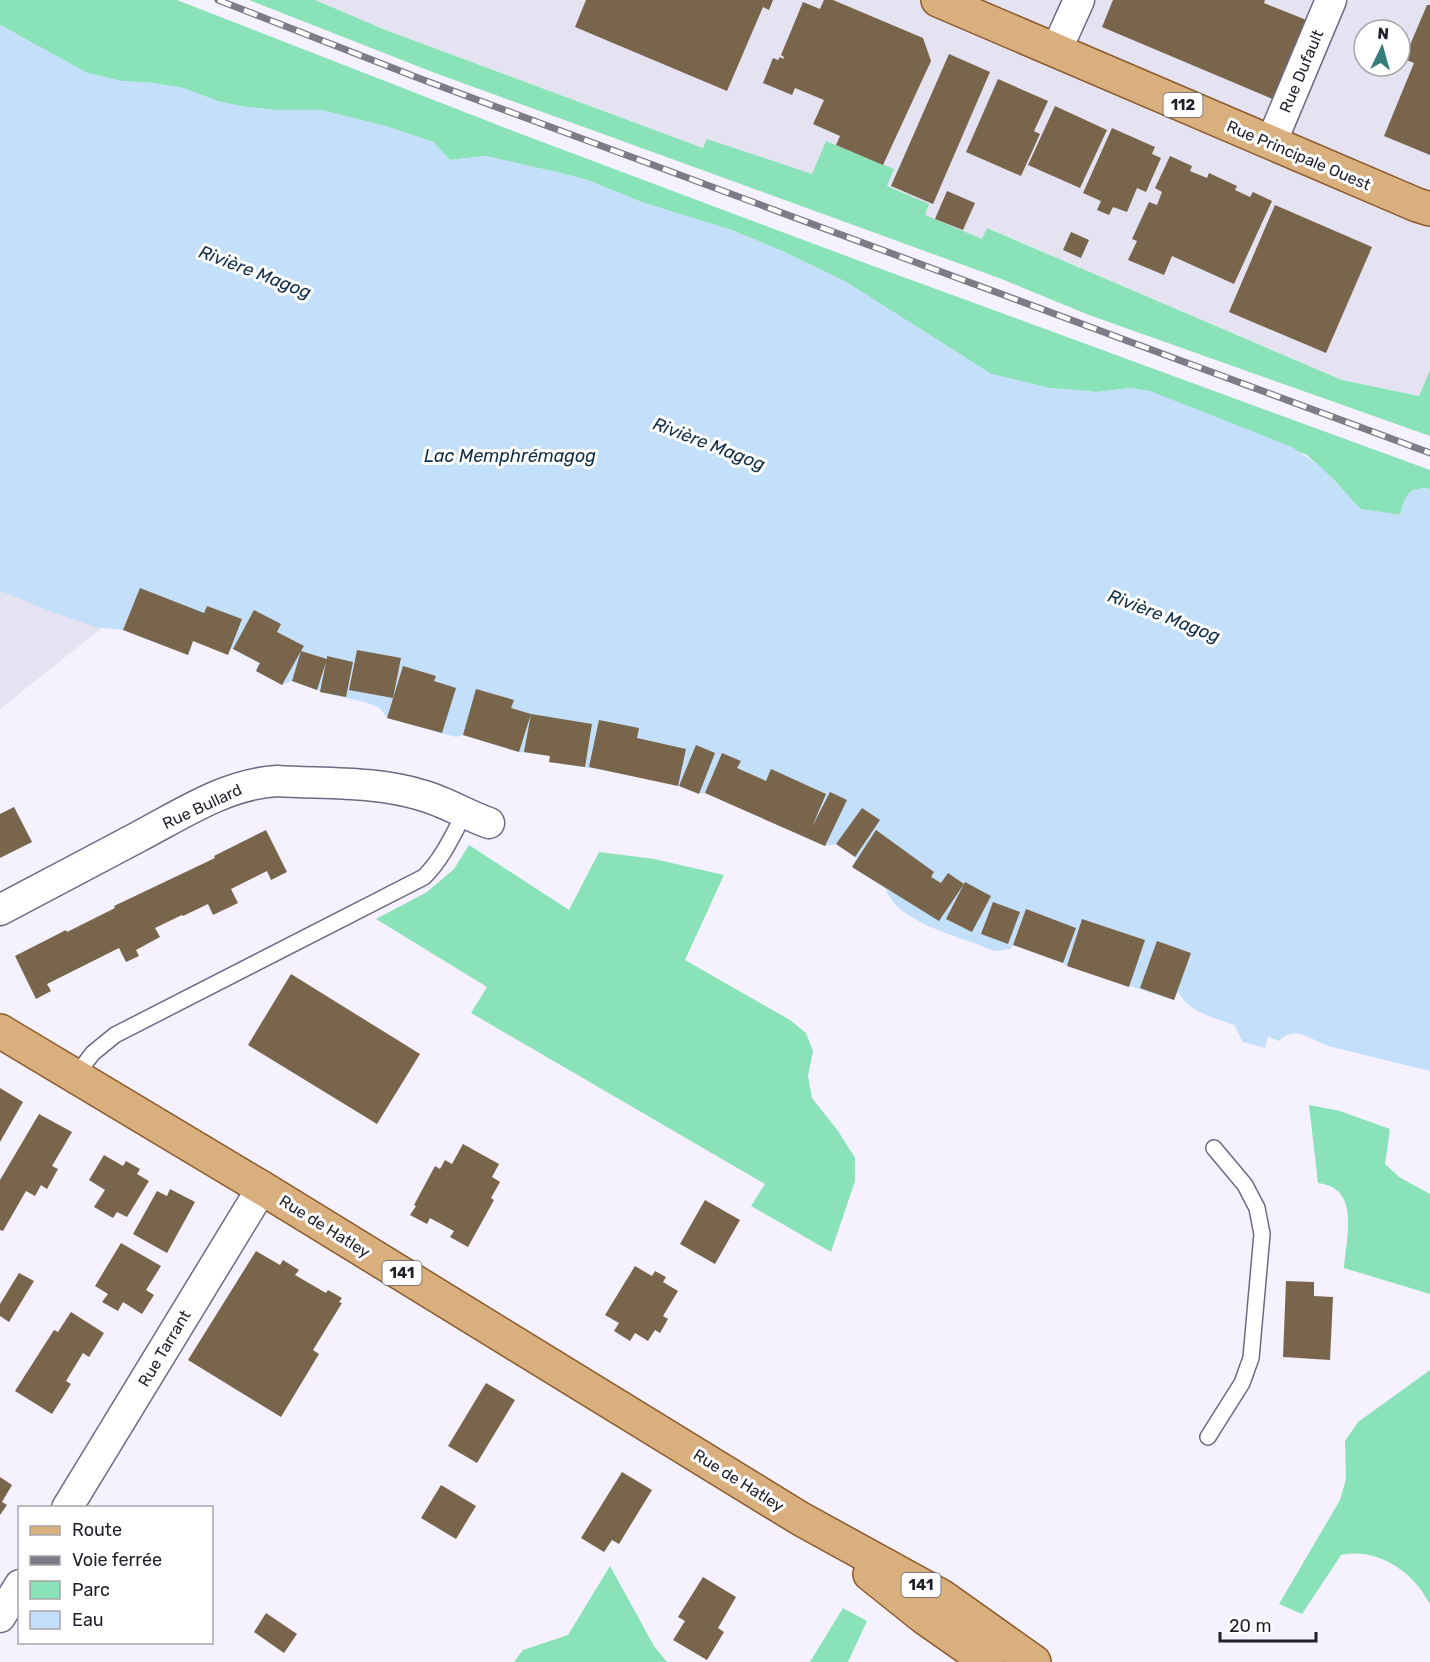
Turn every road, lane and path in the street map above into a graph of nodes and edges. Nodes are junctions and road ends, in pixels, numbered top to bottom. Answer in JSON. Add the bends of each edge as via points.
{"nodes":[{"id":1,"x":938,"y":0,"type":"edge"},
{"id":2,"x":1079,"y":0,"type":"edge"},
{"id":3,"x":1331,"y":0,"type":"edge"},
{"id":4,"x":1056,"y":51,"type":"junction"},
{"id":5,"x":1271,"y":142,"type":"junction"},
{"id":6,"x":1430,"y":209,"type":"edge"},
{"id":7,"x":477,"y":818,"type":"joint"},
{"id":8,"x":0,"y":910,"type":"edge"},
{"id":9,"x":0,"y":1031,"type":"edge"},
{"id":10,"x":75,"y":1076,"type":"junction"},
{"id":11,"x":1214,"y":1148,"type":"dead end"},
{"id":12,"x":262,"y":1188,"type":"junction"},
{"id":13,"x":1208,"y":1437,"type":"dead end"},
{"id":14,"x":68,"y":1506,"type":"edge"},
{"id":15,"x":801,"y":1519,"type":"junction"},
{"id":16,"x":18,"y":1588,"type":"edge"},
{"id":17,"x":0,"y":1617,"type":"edge"},
{"id":18,"x":988,"y":1662,"type":"edge"},
{"id":19,"x":1034,"y":1662,"type":"edge"}],
"edges":[{"from":1,"to":4,"type":"main road","name":"Rue Principale Ouest","number":"112"},
{"from":2,"to":4,"type":"street"},
{"from":3,"to":5,"type":"street","name":"Rue Dufault"},
{"from":4,"to":5,"type":"main road","name":"Rue Principale Ouest","number":"112"},
{"from":5,"to":6,"type":"main road","name":"Rue Principale Ouest","number":"112"},
{"from":7,"to":8,"type":"street","name":"Rue Bullard","via":[[442,802],[400,790],[277,781],[253,784],[195,806]]},
{"from":7,"to":10,"type":"lane","via":[[424,877],[115,1035],[93,1053]]},
{"from":9,"to":10,"type":"main road","name":"Rue de Hatley","number":"141"},
{"from":10,"to":12,"type":"main road","name":"Rue de Hatley","number":"141"},
{"from":11,"to":13,"type":"lane","via":[[1245,1185],[1257,1208],[1262,1234],[1251,1358],[1242,1383]]},
{"from":12,"to":14,"type":"street","name":"Rue Tarrant"},
{"from":12,"to":15,"type":"main road","name":"Rue de Hatley","number":"141"},
{"from":15,"to":18,"type":"main road","name":"Rue de Hatley","number":"141","via":[[925,1618]]},
{"from":15,"to":19,"type":"main road","name":"Rue de Hatley","number":"141","via":[[941,1596]]},
{"from":16,"to":17,"type":"street"}]}
